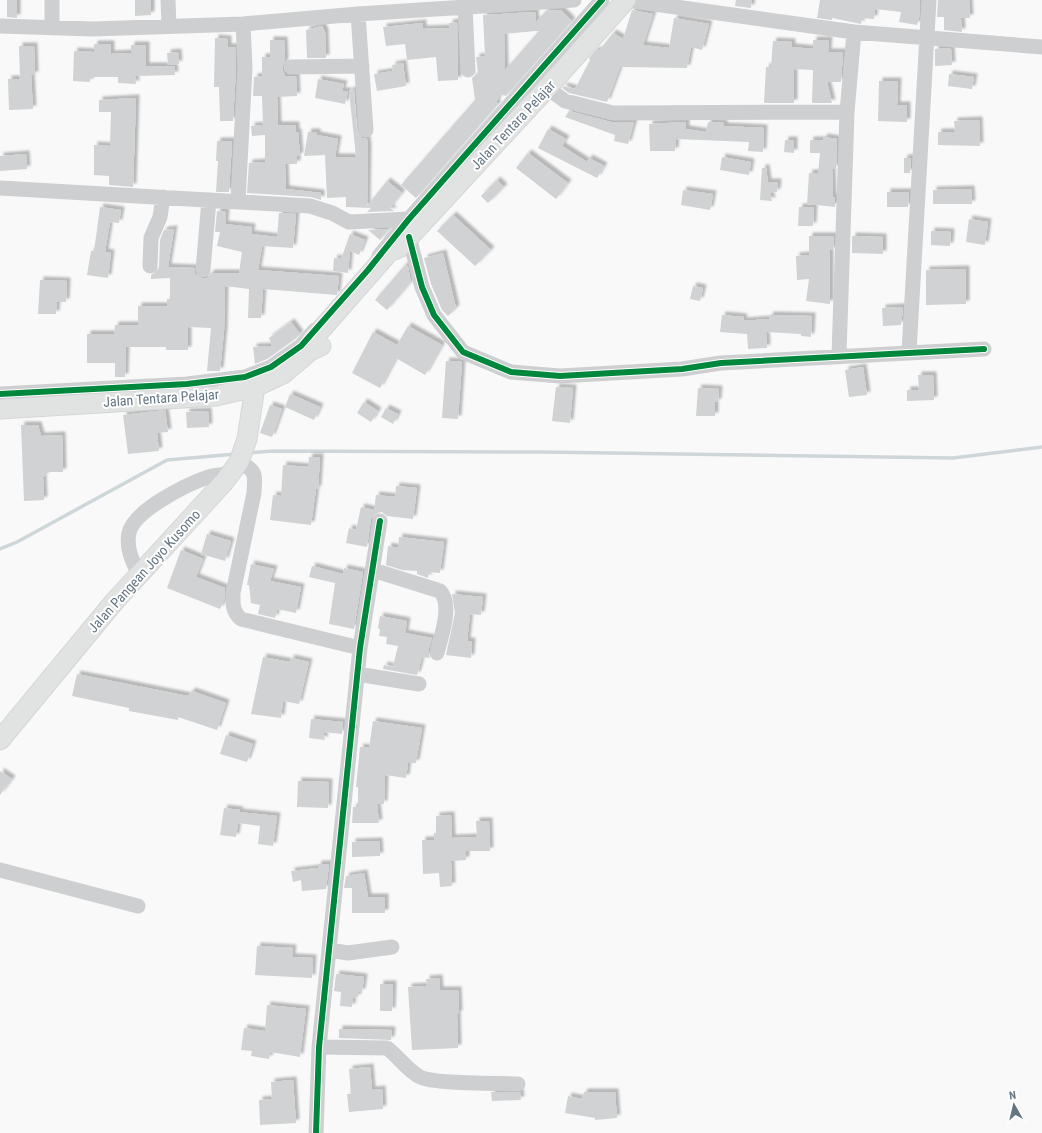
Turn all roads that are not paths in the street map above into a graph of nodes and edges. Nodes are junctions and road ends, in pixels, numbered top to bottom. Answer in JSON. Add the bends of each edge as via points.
{"nodes":[{"id":1,"x":52,"y":0,"type":"edge"},
{"id":2,"x":168,"y":0,"type":"edge"},
{"id":3,"x":542,"y":0,"type":"edge"},
{"id":4,"x":574,"y":0,"type":"edge"},
{"id":5,"x":602,"y":0,"type":"edge"},
{"id":6,"x":626,"y":0,"type":"edge"},
{"id":7,"x":929,"y":0,"type":"edge"},
{"id":8,"x":400,"y":6,"type":"edge"},
{"id":9,"x":465,"y":6,"type":"junction"},
{"id":10,"x":358,"y":14,"type":"junction"},
{"id":11,"x":243,"y":24,"type":"junction"},
{"id":12,"x":0,"y":26,"type":"edge"},
{"id":13,"x":169,"y":26,"type":"junction"},
{"id":14,"x":52,"y":28,"type":"junction"},
{"id":15,"x":854,"y":32,"type":"junction"},
{"id":16,"x":926,"y":38,"type":"junction"},
{"id":17,"x":1042,"y":47,"type":"edge"},
{"id":18,"x":362,"y":66,"type":"junction"},
{"id":19,"x":290,"y":67,"type":"dead end"},
{"id":20,"x":468,"y":70,"type":"dead end"},
{"id":21,"x":547,"y":88,"type":"junction"},
{"id":22,"x":847,"y":112,"type":"junction"},
{"id":23,"x":366,"y":130,"type":"dead end"},
{"id":24,"x":0,"y":188,"type":"edge"},
{"id":25,"x":163,"y":197,"type":"junction"},
{"id":26,"x":209,"y":200,"type":"junction"},
{"id":27,"x":238,"y":201,"type":"junction"},
{"id":28,"x":405,"y":235,"type":"junction"},
{"id":29,"x":150,"y":266,"type":"dead end"},
{"id":30,"x":203,"y":270,"type":"dead end"},
{"id":31,"x":984,"y":348,"type":"dead end"},
{"id":32,"x":909,"y":352,"type":"junction"},
{"id":33,"x":839,"y":355,"type":"junction"},
{"id":34,"x":255,"y":387,"type":"junction"},
{"id":35,"x":0,"y":394,"type":"edge"},
{"id":36,"x":0,"y":408,"type":"edge"},
{"id":37,"x":234,"y":468,"type":"junction"},
{"id":38,"x":380,"y":521,"type":"dead end"},
{"id":39,"x":373,"y":570,"type":"junction"},
{"id":40,"x":139,"y":574,"type":"junction"},
{"id":41,"x":360,"y":648,"type":"junction"},
{"id":42,"x":437,"y":653,"type":"dead end"},
{"id":43,"x":357,"y":674,"type":"junction"},
{"id":44,"x":419,"y":684,"type":"dead end"},
{"id":45,"x":0,"y":740,"type":"edge"},
{"id":46,"x":0,"y":870,"type":"edge"},
{"id":47,"x":138,"y":906,"type":"dead end"},
{"id":48,"x":392,"y":947,"type":"dead end"},
{"id":49,"x":329,"y":950,"type":"junction"},
{"id":50,"x":319,"y":1047,"type":"junction"},
{"id":51,"x":518,"y":1084,"type":"dead end"},
{"id":52,"x":316,"y":1133,"type":"edge"}],
"edges":[{"from":1,"to":14,"type":"street"},
{"from":2,"to":13,"type":"street"},
{"from":3,"to":4,"type":"street"},
{"from":3,"to":9,"type":"street"},
{"from":5,"to":28,"type":"street"},
{"from":6,"to":15,"type":"street"},
{"from":6,"to":21,"type":"main road","name":"Jalan Tentara Pelajar"},
{"from":7,"to":16,"type":"street"},
{"from":8,"to":9,"type":"street"},
{"from":8,"to":10,"type":"street"},
{"from":9,"to":20,"type":"street"},
{"from":10,"to":11,"type":"street"},
{"from":10,"to":18,"type":"street"},
{"from":11,"to":13,"type":"street"},
{"from":11,"to":27,"type":"street","via":[[245,68]]},
{"from":12,"to":14,"type":"street"},
{"from":13,"to":14,"type":"street"},
{"from":15,"to":16,"type":"street"},
{"from":15,"to":22,"type":"street"},
{"from":16,"to":17,"type":"street"},
{"from":16,"to":32,"type":"street"},
{"from":18,"to":19,"type":"street"},
{"from":18,"to":23,"type":"street"},
{"from":21,"to":22,"type":"street","via":[[565,102],[613,113]]},
{"from":21,"to":28,"type":"main road","name":"Jalan Tentara Pelajar"},
{"from":22,"to":33,"type":"street"},
{"from":24,"to":25,"type":"street"},
{"from":25,"to":26,"type":"street"},
{"from":25,"to":29,"type":"street","via":[[160,217],[151,238]]},
{"from":26,"to":27,"type":"street"},
{"from":26,"to":30,"type":"street"},
{"from":27,"to":28,"type":"street","via":[[310,206],[349,222]]},
{"from":28,"to":33,"type":"street","via":[[434,315],[463,352],[511,372],[560,376],[682,369],[721,363]]},
{"from":28,"to":34,"type":"main road","name":"Jalan Tentara Pelajar","via":[[312,340],[310,351],[283,374]]},
{"from":28,"to":35,"type":"street","via":[[368,270],[300,346],[271,367],[245,377],[187,384]]},
{"from":31,"to":32,"type":"street"},
{"from":32,"to":33,"type":"street"},
{"from":34,"to":36,"type":"main road","name":"Jalan Tentara Pelajar","via":[[216,396]]},
{"from":34,"to":37,"type":"main road","name":"Jalan Pangean Joyo Kusomo","via":[[248,439]]},
{"from":37,"to":40,"type":"main road","name":"Jalan Pangean Joyo Kusomo"},
{"from":37,"to":40,"type":"street","via":[[191,484],[141,514],[129,532],[131,558]]},
{"from":37,"to":41,"type":"street","via":[[251,468],[255,477],[233,593],[234,613],[241,619]]},
{"from":38,"to":39,"type":"street"},
{"from":39,"to":41,"type":"street"},
{"from":39,"to":42,"type":"street","via":[[440,591],[446,601]]},
{"from":40,"to":45,"type":"main road","name":"Jalan Pangean Joyo Kusomo"},
{"from":41,"to":43,"type":"street"},
{"from":43,"to":44,"type":"street"},
{"from":43,"to":49,"type":"street"},
{"from":46,"to":47,"type":"street"},
{"from":48,"to":49,"type":"street","via":[[348,953]]},
{"from":49,"to":50,"type":"street"},
{"from":50,"to":51,"type":"street","via":[[387,1048],[406,1067],[421,1077]]},
{"from":50,"to":52,"type":"street"}]}
